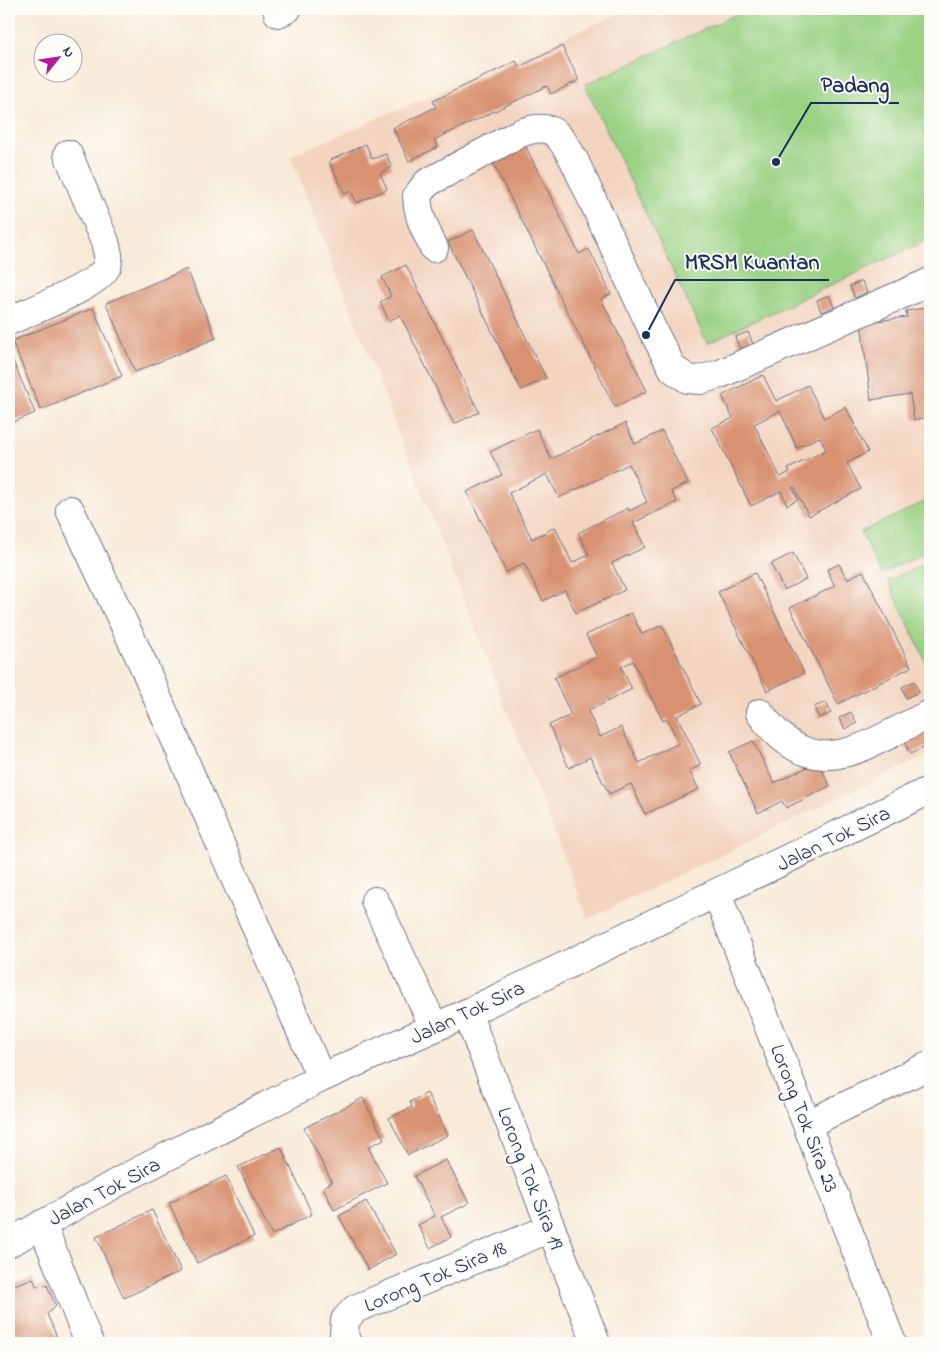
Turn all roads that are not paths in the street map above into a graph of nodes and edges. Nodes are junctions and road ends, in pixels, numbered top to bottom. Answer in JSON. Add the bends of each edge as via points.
{"nodes":[{"id":1,"x":68,"y":154,"type":"dead end"},
{"id":2,"x":434,"y":248,"type":"dead end"},
{"id":3,"x":930,"y":282,"type":"edge"},
{"id":4,"x":9,"y":320,"type":"edge"},
{"id":5,"x":70,"y":510,"type":"dead end"},
{"id":6,"x":760,"y":713,"type":"dead end"},
{"id":7,"x":930,"y":714,"type":"edge"},
{"id":8,"x":930,"y":790,"type":"edge"},
{"id":9,"x":717,"y":894,"type":"junction"},
{"id":10,"x":375,"y":901,"type":"dead end"},
{"id":11,"x":467,"y":1013,"type":"junction"},
{"id":12,"x":434,"y":1028,"type":"junction"},
{"id":13,"x":930,"y":1066,"type":"edge"},
{"id":14,"x":321,"y":1078,"type":"junction"},
{"id":15,"x":808,"y":1124,"type":"junction"},
{"id":16,"x":42,"y":1224,"type":"junction"},
{"id":17,"x":551,"y":1228,"type":"junction"},
{"id":18,"x":9,"y":1243,"type":"edge"},
{"id":19,"x":90,"y":1343,"type":"edge"},
{"id":20,"x":347,"y":1343,"type":"edge"},
{"id":21,"x":596,"y":1343,"type":"edge"},
{"id":22,"x":892,"y":1343,"type":"edge"}],
"edges":[{"from":1,"to":4,"type":"street","via":[[105,242],[106,266],[80,288]]},
{"from":2,"to":3,"type":"street","via":[[420,222],[417,208],[417,196],[427,183],[536,127],[552,130],[563,140],[654,334],[673,369],[688,379],[700,380],[720,374]]},
{"from":5,"to":14,"type":"street","via":[[142,662]]},
{"from":6,"to":7,"type":"street","via":[[775,733],[793,747],[823,756],[852,751]]},
{"from":8,"to":9,"type":"street","name":"Jalan Tok Sira"},
{"from":9,"to":11,"type":"street","name":"Jalan Tok Sira"},
{"from":9,"to":15,"type":"street","name":"Lorong Tok Sira 23"},
{"from":10,"to":12,"type":"street"},
{"from":11,"to":12,"type":"street","name":"Jalan Tok Sira"},
{"from":11,"to":17,"type":"street","name":"Lorong Tok Sira 19"},
{"from":12,"to":14,"type":"street","name":"Jalan Tok Sira"},
{"from":13,"to":15,"type":"street"},
{"from":14,"to":16,"type":"street","name":"Jalan Tok Sira"},
{"from":15,"to":22,"type":"street","name":"Lorong Tok Sira 23"},
{"from":16,"to":18,"type":"street","name":"Jalan Tok Sira"},
{"from":16,"to":19,"type":"street"},
{"from":17,"to":20,"type":"street","name":"Lorong Tok Sira 18","via":[[356,1309],[345,1320]]},
{"from":17,"to":21,"type":"street","name":"Lorong Tok Sira 19"}]}
